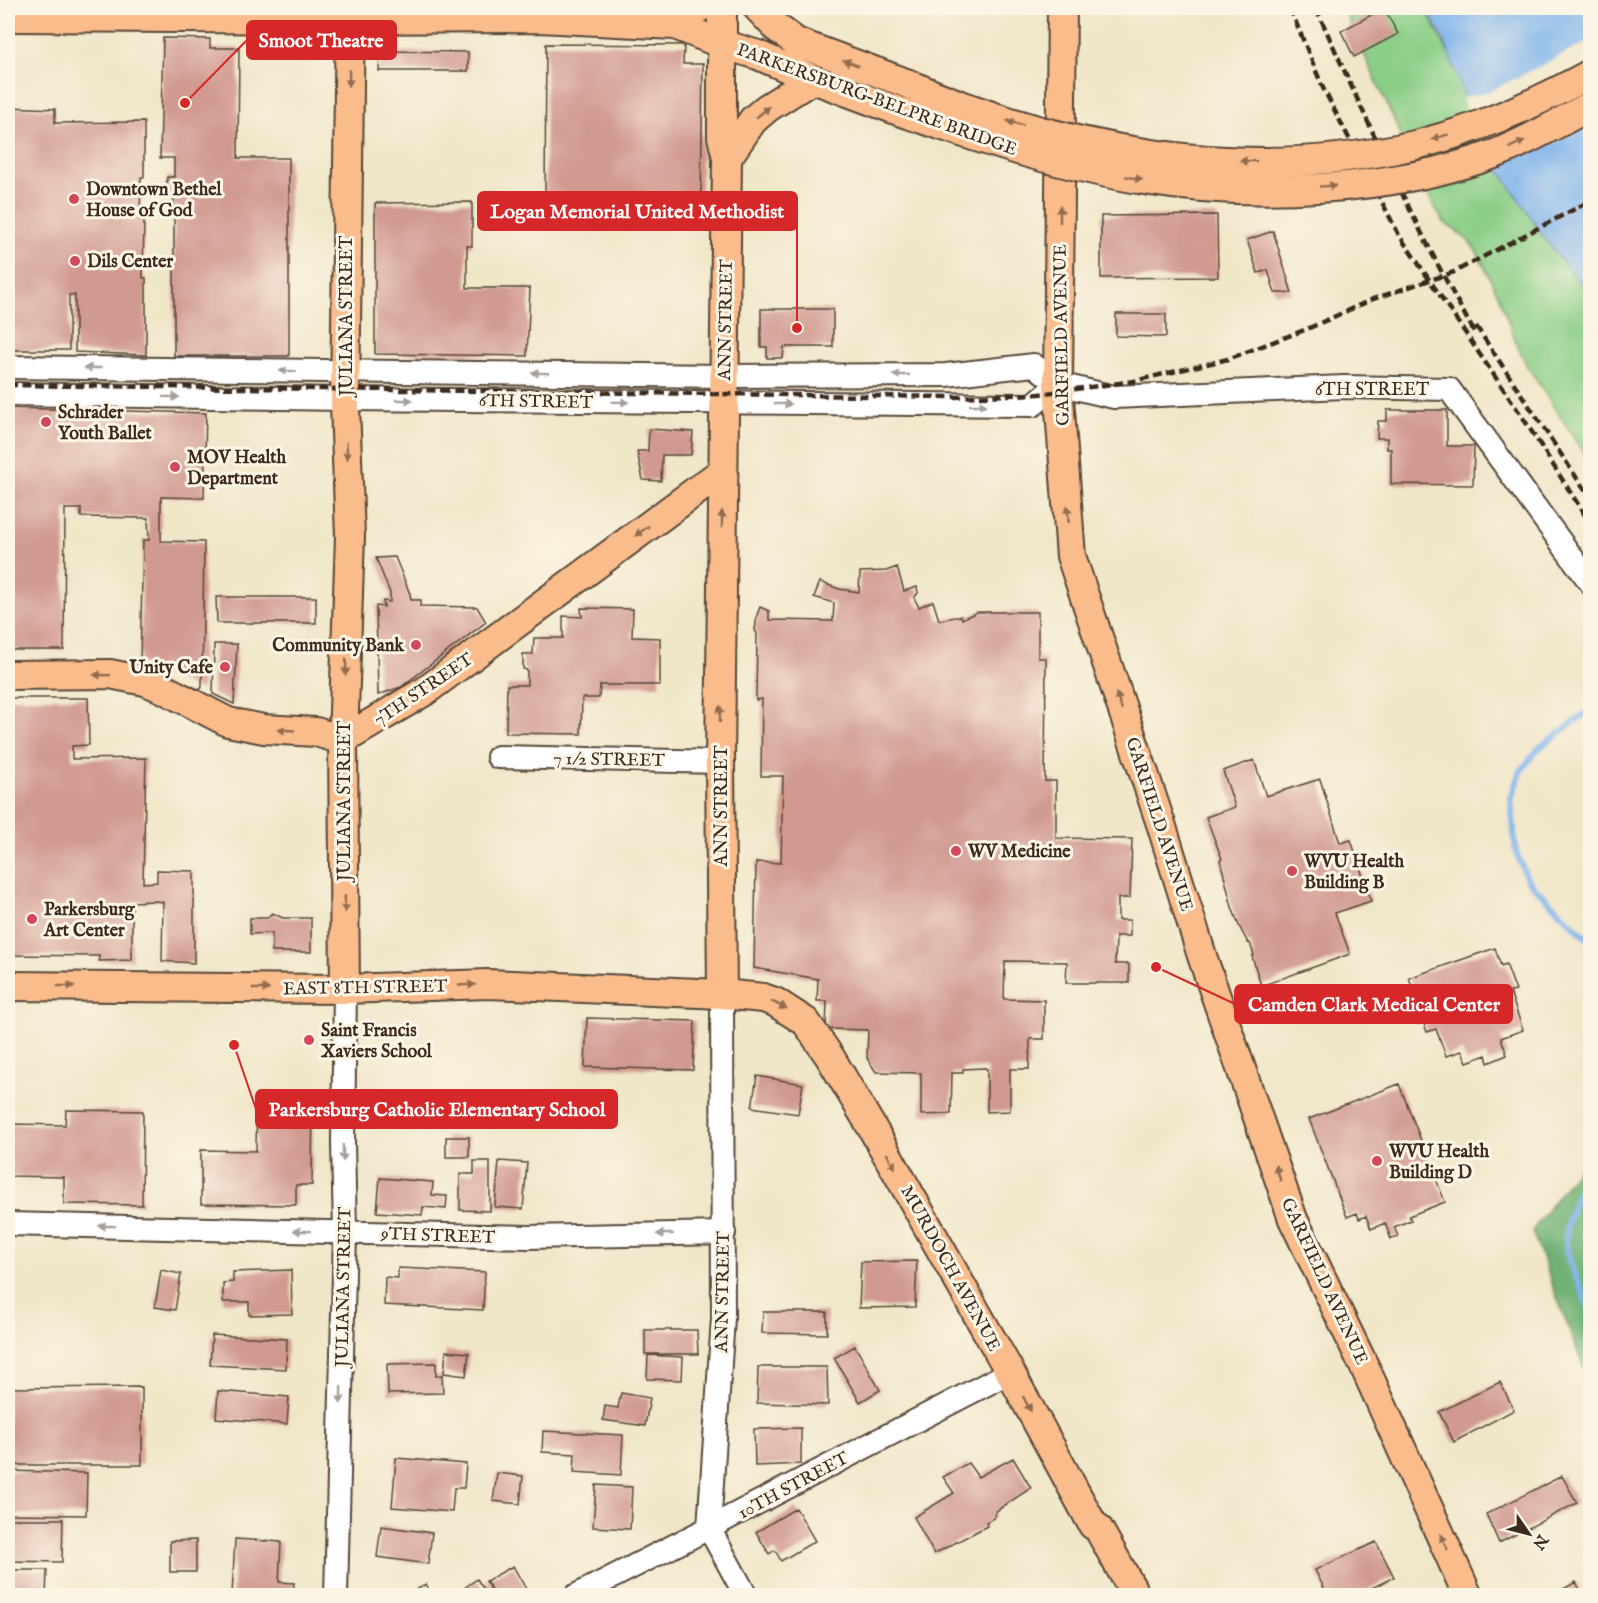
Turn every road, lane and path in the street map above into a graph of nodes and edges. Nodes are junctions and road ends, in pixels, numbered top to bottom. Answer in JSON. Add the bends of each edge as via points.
{"nodes":[{"id":1,"x":699,"y":8,"type":"edge"},
{"id":2,"x":722,"y":8,"type":"edge"},
{"id":3,"x":758,"y":8,"type":"edge"},
{"id":4,"x":1062,"y":8,"type":"edge"},
{"id":5,"x":350,"y":14,"type":"edge"},
{"id":6,"x":8,"y":17,"type":"edge"},
{"id":7,"x":675,"y":25,"type":"junction"},
{"id":8,"x":722,"y":44,"type":"junction"},
{"id":9,"x":1590,"y":74,"type":"edge"},
{"id":10,"x":813,"y":79,"type":"junction"},
{"id":11,"x":1590,"y":106,"type":"edge"},
{"id":12,"x":727,"y":158,"type":"junction"},
{"id":13,"x":8,"y":367,"type":"edge"},
{"id":14,"x":1058,"y":384,"type":"junction"},
{"id":15,"x":346,"y":386,"type":"junction"},
{"id":16,"x":724,"y":390,"type":"junction"},
{"id":17,"x":8,"y":394,"type":"edge"},
{"id":18,"x":723,"y":471,"type":"junction"},
{"id":19,"x":1590,"y":582,"type":"edge"},
{"id":20,"x":8,"y":675,"type":"edge"},
{"id":21,"x":343,"y":740,"type":"junction"},
{"id":22,"x":498,"y":757,"type":"dead end"},
{"id":23,"x":720,"y":762,"type":"junction"},
{"id":24,"x":722,"y":941,"type":"junction"},
{"id":25,"x":8,"y":986,"type":"edge"},
{"id":26,"x":345,"y":989,"type":"junction"},
{"id":27,"x":680,"y":992,"type":"junction"},
{"id":28,"x":722,"y":994,"type":"junction"},
{"id":29,"x":8,"y":1224,"type":"edge"},
{"id":30,"x":345,"y":1232,"type":"junction"},
{"id":31,"x":724,"y":1233,"type":"junction"},
{"id":32,"x":1010,"y":1372,"type":"junction"},
{"id":33,"x":709,"y":1528,"type":"junction"},
{"id":34,"x":336,"y":1596,"type":"edge"},
{"id":35,"x":575,"y":1596,"type":"edge"},
{"id":36,"x":746,"y":1596,"type":"edge"},
{"id":37,"x":1136,"y":1596,"type":"edge"},
{"id":38,"x":1468,"y":1596,"type":"edge"}],
"edges":[{"from":1,"to":7,"type":"main road"},
{"from":2,"to":8,"type":"main road","name":"ANN STREET"},
{"from":9,"to":3,"type":"main road","name":"PARKERSBURG–BELPRE BRIDGE","one_way":true,"bridge":true,"via":[[1512,113],[1416,145],[1365,155],[1285,162],[1190,159],[1077,141],[957,105],[796,42]]},
{"from":14,"to":4,"type":"main road","name":"GARFIELD AVENUE","one_way":true},
{"from":5,"to":6,"type":"main road","name":"PARKERSBURG–BELPRE BRIDGE"},
{"from":5,"to":7,"type":"main road","name":"PARKERSBURG–BELPRE BRIDGE"},
{"from":5,"to":15,"type":"main road","name":"JULIANA STREET","one_way":true},
{"from":7,"to":8,"type":"main road","name":"PARKERSBURG–BELPRE BRIDGE"},
{"from":8,"to":10,"type":"main road","name":"PARKERSBURG–BELPRE BRIDGE"},
{"from":8,"to":12,"type":"main road","name":"ANN STREET","via":[[722,137]]},
{"from":10,"to":11,"type":"main road","name":"PARKERSBURG–BELPRE BRIDGE","one_way":true,"bridge":true,"via":[[1004,146],[1079,166],[1144,180],[1259,190],[1361,184],[1431,172],[1498,152]]},
{"from":12,"to":10,"type":"main road","one_way":true,"via":[[753,120]]},
{"from":12,"to":16,"type":"main road","name":"ANN STREET"},
{"from":15,"to":13,"type":"street","name":"6TH STREET","one_way":true},
{"from":14,"to":16,"type":"street","name":"6TH STREET","one_way":true,"via":[[1034,365]]},
{"from":16,"to":14,"type":"street","name":"6TH STREET","one_way":true,"via":[[1033,405]]},
{"from":14,"to":19,"type":"street","name":"6TH STREET","via":[[1114,397],[1344,387],[1449,389]]},
{"from":38,"to":14,"type":"main road","name":"GARFIELD AVENUE","one_way":true,"via":[[1293,1219],[1202,956],[1071,556]]},
{"from":15,"to":16,"type":"street","name":"6TH STREET"},
{"from":17,"to":15,"type":"street","name":"6TH STREET","one_way":true},
{"from":15,"to":21,"type":"main road","name":"JULIANA STREET","one_way":true,"via":[[350,536]]},
{"from":16,"to":18,"type":"main road","name":"ANN STREET"},
{"from":18,"to":21,"type":"main road","name":"7TH STREET","one_way":true,"via":[[425,691]]},
{"from":23,"to":18,"type":"main road","name":"ANN STREET","one_way":true},
{"from":21,"to":20,"type":"main road","one_way":true,"via":[[316,732],[228,722],[145,681],[110,675]]},
{"from":21,"to":26,"type":"main road","name":"JULIANA STREET","one_way":true},
{"from":22,"to":23,"type":"street","name":"7 1/2 STREET"},
{"from":23,"to":24,"type":"main road","name":"ANN STREET"},
{"from":24,"to":27,"type":"main road","via":[[703,971]]},
{"from":24,"to":28,"type":"main road","name":"ANN STREET"},
{"from":25,"to":26,"type":"main road","name":"EAST 8TH STREET","one_way":true},
{"from":26,"to":27,"type":"main road","name":"EAST 8TH STREET","one_way":true,"via":[[488,984]]},
{"from":26,"to":30,"type":"street","name":"JULIANA STREET","one_way":true},
{"from":27,"to":28,"type":"main road","name":"EAST 8TH STREET"},
{"from":28,"to":31,"type":"street","name":"ANN STREET"},
{"from":28,"to":32,"type":"main road","name":"MURDOCH AVENUE","one_way":true,"via":[[763,998],[806,1022],[871,1126]]},
{"from":30,"to":29,"type":"street","name":"9TH STREET","one_way":true},
{"from":31,"to":30,"type":"street","name":"9TH STREET","one_way":true,"via":[[528,1237]]},
{"from":30,"to":34,"type":"street","name":"JULIANA STREET","one_way":true},
{"from":31,"to":33,"type":"street","name":"ANN STREET","via":[[723,1318]]},
{"from":32,"to":33,"type":"street","name":"10TH STREET"},
{"from":32,"to":37,"type":"main road","name":"MURDOCH AVENUE","one_way":true},
{"from":33,"to":35,"type":"street","name":"10TH STREET"},
{"from":33,"to":36,"type":"street"}]}
